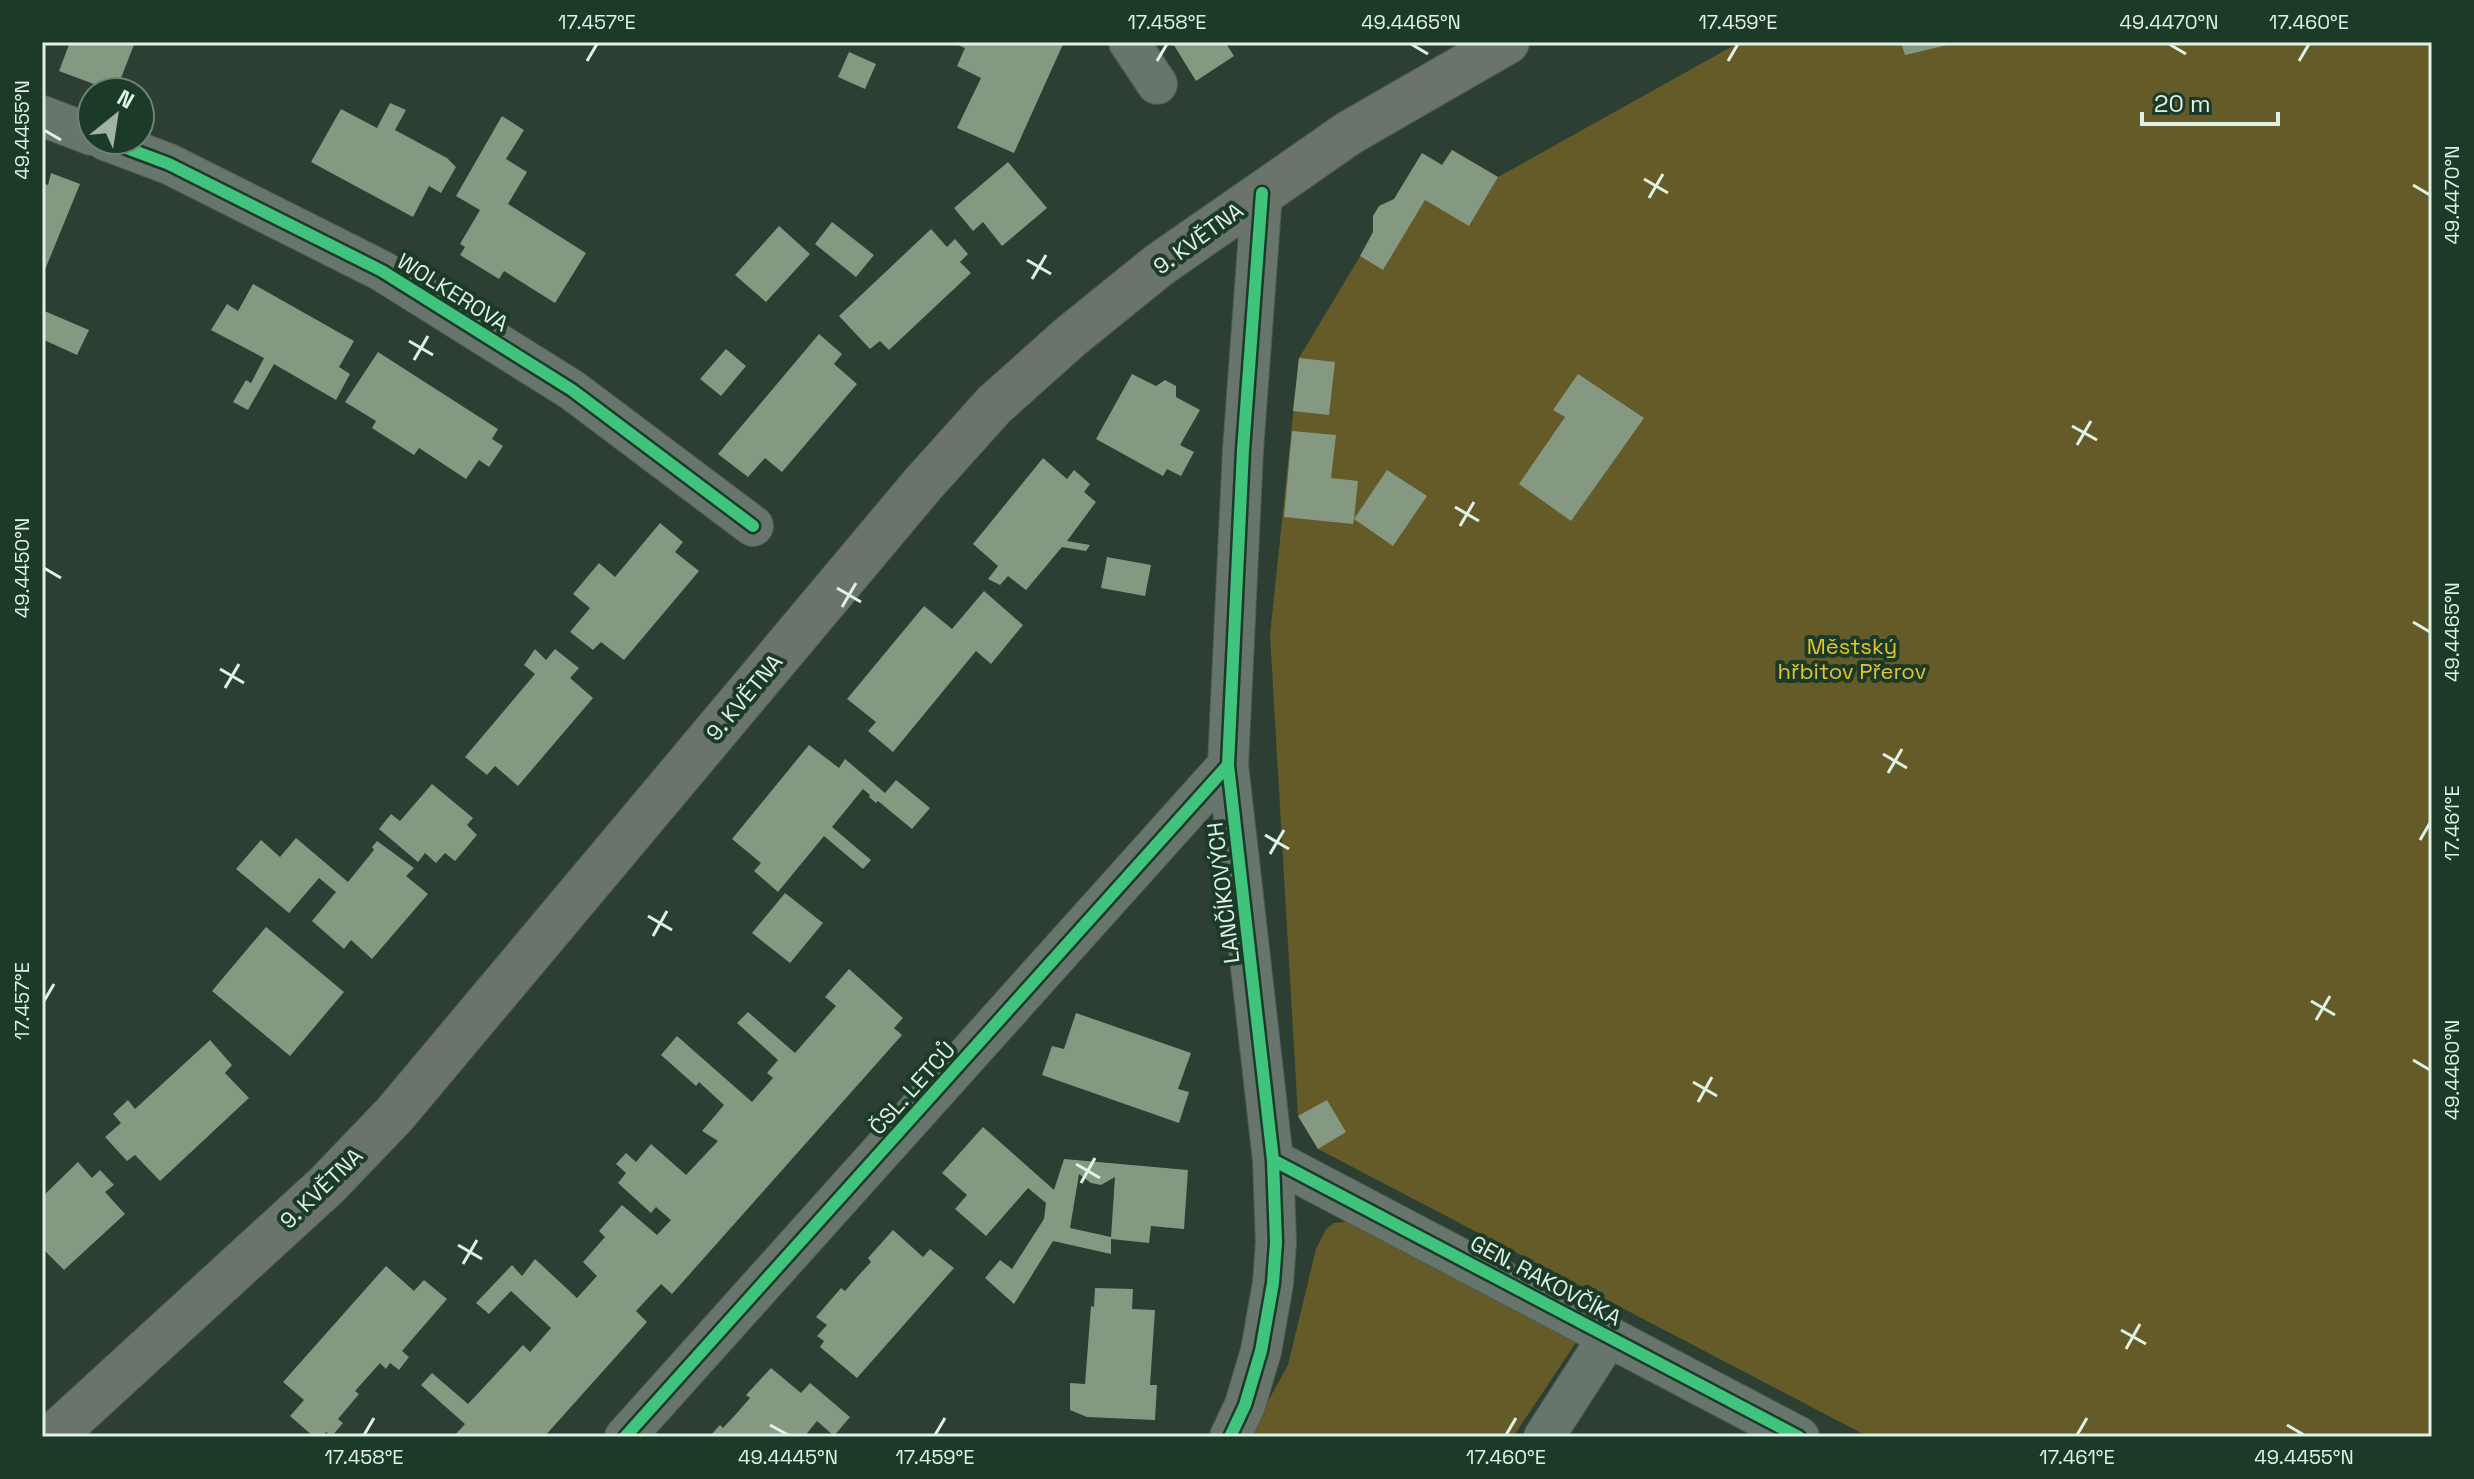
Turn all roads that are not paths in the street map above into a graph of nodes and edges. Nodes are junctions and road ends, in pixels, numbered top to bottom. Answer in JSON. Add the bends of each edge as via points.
{"nodes":[{"id":1,"x":1129,"y":42,"type":"edge"},
{"id":2,"x":1507,"y":42,"type":"edge"},
{"id":3,"x":1157,"y":84,"type":"dead end"},
{"id":4,"x":42,"y":116,"type":"edge"},
{"id":5,"x":76,"y":129,"type":"edge"},
{"id":6,"x":148,"y":156,"type":"edge"},
{"id":7,"x":1262,"y":193,"type":"junction"},
{"id":8,"x":753,"y":526,"type":"dead end"},
{"id":9,"x":1228,"y":765,"type":"junction"},
{"id":10,"x":1273,"y":1160,"type":"junction"},
{"id":11,"x":1609,"y":1336,"type":"junction"},
{"id":12,"x":52,"y":1437,"type":"edge"},
{"id":13,"x":625,"y":1437,"type":"edge"},
{"id":14,"x":1230,"y":1437,"type":"edge"},
{"id":15,"x":1544,"y":1437,"type":"edge"},
{"id":16,"x":1799,"y":1437,"type":"edge"}],
"edges":[{"from":1,"to":3,"type":"street"},
{"from":2,"to":7,"type":"main road","name":"9. KVĚTNA","via":[[1349,133]]},
{"from":4,"to":5,"type":"street"},
{"from":6,"to":8,"type":"street","name":"WOLKEROVA","via":[[382,271],[572,390]]},
{"from":7,"to":9,"type":"street","name":"LANČÍKOVÝCH"},
{"from":7,"to":12,"type":"main road","name":"9. KVĚTNA","via":[[1159,265],[994,405],[395,1114],[327,1185]]},
{"from":9,"to":10,"type":"street","name":"LANČÍKOVÝCH"},
{"from":9,"to":13,"type":"street","name":"ČSL. LETCŮ"},
{"from":10,"to":11,"type":"street","name":"GEN. RAKOVČÍKA"},
{"from":10,"to":14,"type":"street","name":"LANČÍKOVÝCH","via":[[1273,1283],[1254,1378]]},
{"from":11,"to":15,"type":"street"},
{"from":11,"to":16,"type":"street","name":"GEN. RAKOVČÍKA"}]}
